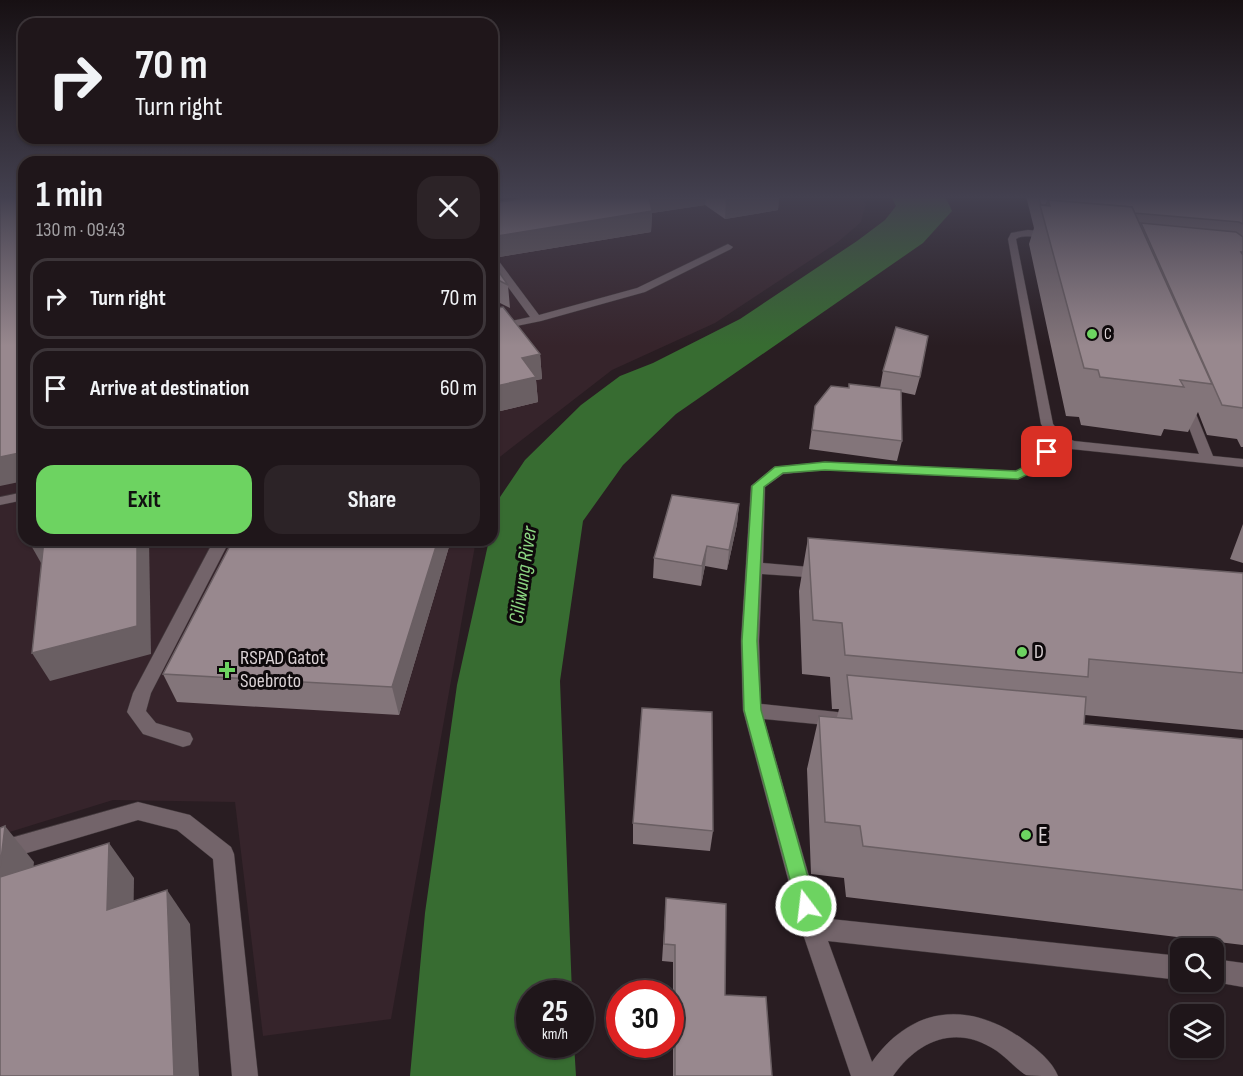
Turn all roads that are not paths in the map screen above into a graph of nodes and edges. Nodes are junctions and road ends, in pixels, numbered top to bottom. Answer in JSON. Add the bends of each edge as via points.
{"nodes":[{"id":1,"x":1013,"y":246,"type":"edge"},
{"id":2,"x":728,"y":248,"type":"dead end"},
{"id":3,"x":498,"y":266,"type":"edge"},
{"id":4,"x":537,"y":319,"type":"junction"},
{"id":5,"x":498,"y":327,"type":"edge"},
{"id":6,"x":1182,"y":394,"type":"edge"},
{"id":7,"x":1057,"y":438,"type":"junction"},
{"id":8,"x":1208,"y":460,"type":"junction"},
{"id":9,"x":1243,"y":463,"type":"edge"},
{"id":10,"x":18,"y":497,"type":"edge"},
{"id":11,"x":0,"y":501,"type":"edge"},
{"id":12,"x":219,"y":546,"type":"edge"},
{"id":13,"x":755,"y":568,"type":"junction"},
{"id":14,"x":838,"y":574,"type":"edge"},
{"id":15,"x":752,"y":710,"type":"junction"},
{"id":16,"x":857,"y":721,"type":"edge"},
{"id":17,"x":183,"y":739,"type":"dead end"},
{"id":18,"x":0,"y":851,"type":"edge"},
{"id":19,"x":812,"y":928,"type":"junction"},
{"id":20,"x":1170,"y":967,"type":"edge"},
{"id":21,"x":1224,"y":973,"type":"edge"},
{"id":22,"x":1243,"y":975,"type":"edge"},
{"id":23,"x":245,"y":1076,"type":"edge"},
{"id":24,"x":864,"y":1076,"type":"edge"},
{"id":25,"x":878,"y":1076,"type":"edge"},
{"id":26,"x":1045,"y":1076,"type":"edge"}],
"edges":[{"from":1,"to":7,"type":"street","via":[[1047,424]]},
{"from":2,"to":4,"type":"street","via":[[640,290]]},
{"from":3,"to":4,"type":"street"},
{"from":4,"to":5,"type":"street"},
{"from":6,"to":8,"type":"street"},
{"from":7,"to":8,"type":"street","via":[[1071,445]]},
{"from":7,"to":13,"type":"street","via":[[1037,465],[1018,475],[825,466],[779,470],[758,486]]},
{"from":8,"to":9,"type":"street"},
{"from":10,"to":11,"type":"street"},
{"from":12,"to":17,"type":"street","via":[[142,693],[136,712],[150,729]]},
{"from":13,"to":14,"type":"street"},
{"from":13,"to":15,"type":"street","via":[[750,641]]},
{"from":15,"to":16,"type":"street"},
{"from":15,"to":19,"type":"street"},
{"from":18,"to":23,"type":"street","via":[[138,811],[183,822],[223,854]]},
{"from":19,"to":20,"type":"street"},
{"from":19,"to":24,"type":"street"},
{"from":21,"to":22,"type":"street"},
{"from":25,"to":26,"type":"street","via":[[886,1060],[908,1037],[934,1026],[965,1026],[999,1037],[1031,1059]]}]}
